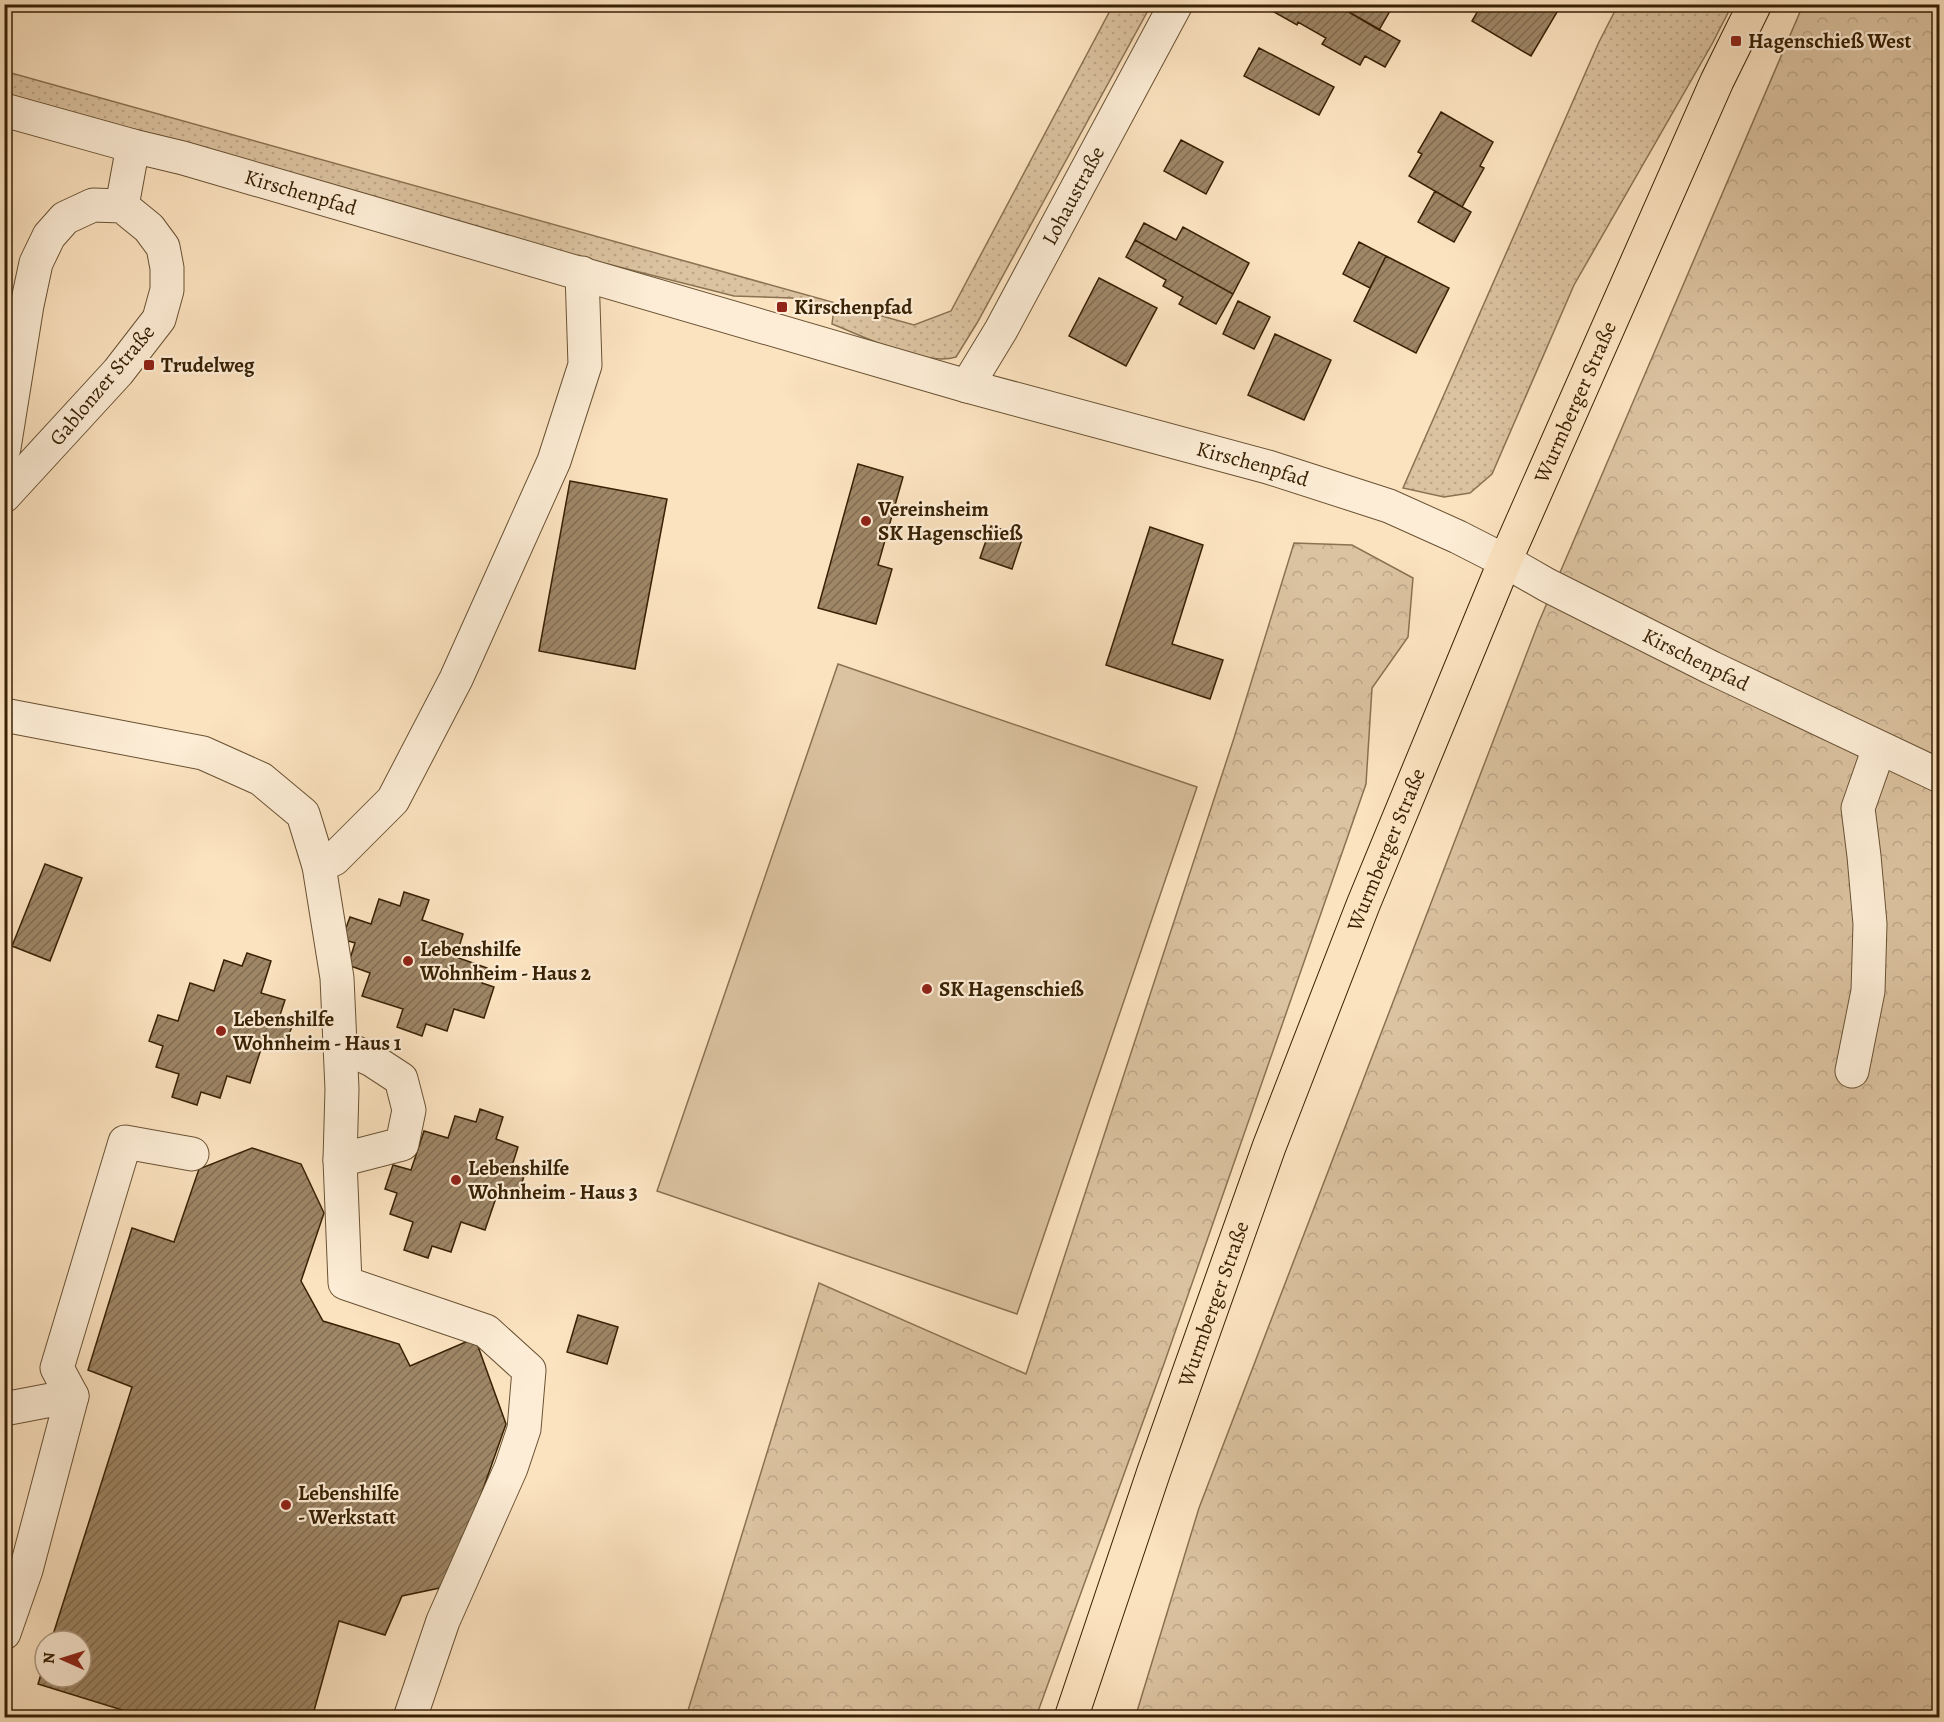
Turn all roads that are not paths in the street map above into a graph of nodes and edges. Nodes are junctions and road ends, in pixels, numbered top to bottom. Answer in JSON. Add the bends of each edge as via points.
{"nodes":[{"id":1,"x":1176,"y":4,"type":"edge"},
{"id":2,"x":1755,"y":4,"type":"edge"},
{"id":3,"x":4,"y":110,"type":"edge"},
{"id":4,"x":133,"y":146,"type":"junction"},
{"id":5,"x":122,"y":206,"type":"junction"},
{"id":6,"x":582,"y":273,"type":"junction"},
{"id":7,"x":967,"y":386,"type":"junction"},
{"id":8,"x":4,"y":448,"type":"edge"},
{"id":9,"x":4,"y":496,"type":"edge"},
{"id":10,"x":1505,"y":561,"type":"junction"},
{"id":11,"x":4,"y":715,"type":"edge"},
{"id":12,"x":1879,"y":748,"type":"junction"},
{"id":13,"x":1940,"y":776,"type":"edge"},
{"id":14,"x":319,"y":866,"type":"junction"},
{"id":15,"x":341,"y":1046,"type":"junction"},
{"id":16,"x":1852,"y":1071,"type":"dead end"},
{"id":17,"x":192,"y":1154,"type":"dead end"},
{"id":18,"x":340,"y":1160,"type":"junction"},
{"id":19,"x":72,"y":1396,"type":"junction"},
{"id":20,"x":4,"y":1409,"type":"edge"},
{"id":21,"x":4,"y":1633,"type":"edge"},
{"id":22,"x":410,"y":1718,"type":"edge"},
{"id":23,"x":1071,"y":1718,"type":"edge"}],
"edges":[{"from":1,"to":7,"type":"street","name":"Lohaustraße"},
{"from":2,"to":10,"type":"main road","name":"Wurmberger Straße","via":[[1717,81]]},
{"from":3,"to":4,"type":"street","name":"Kirschenpfad"},
{"from":4,"to":5,"type":"street"},
{"from":4,"to":6,"type":"street","name":"Kirschenpfad"},
{"from":5,"to":8,"type":"street","via":[[93,205],[65,218],[49,236],[36,263],[27,305]]},
{"from":5,"to":9,"type":"street","name":"Gablonzer Straße","via":[[149,228],[163,248],[167,290],[159,319],[118,372]]},
{"from":6,"to":7,"type":"street","name":"Kirschenpfad"},
{"from":6,"to":14,"type":"street","via":[[585,364],[554,461],[456,679],[393,800],[334,859]]},
{"from":7,"to":10,"type":"street","name":"Kirschenpfad","via":[[1268,467],[1378,502]]},
{"from":10,"to":12,"type":"street","name":"Kirschenpfad","via":[[1712,668]]},
{"from":10,"to":23,"type":"main road","name":"Wurmberger Straße","via":[[1363,905],[1269,1147]]},
{"from":11,"to":14,"type":"street","via":[[203,753],[261,779],[303,814]]},
{"from":12,"to":13,"type":"street","name":"Kirschenpfad"},
{"from":12,"to":16,"type":"street","via":[[1858,808],[1870,924],[1868,991]]},
{"from":14,"to":15,"type":"street","via":[[337,978]]},
{"from":15,"to":18,"type":"street"},
{"from":15,"to":18,"type":"street","via":[[401,1079],[409,1110],[402,1144]]},
{"from":17,"to":19,"type":"street","via":[[125,1142],[57,1368]]},
{"from":18,"to":22,"type":"street","via":[[345,1282],[486,1330],[530,1370],[524,1429],[511,1468],[443,1621]]},
{"from":19,"to":20,"type":"street"},
{"from":19,"to":21,"type":"street","via":[[26,1570]]}]}
